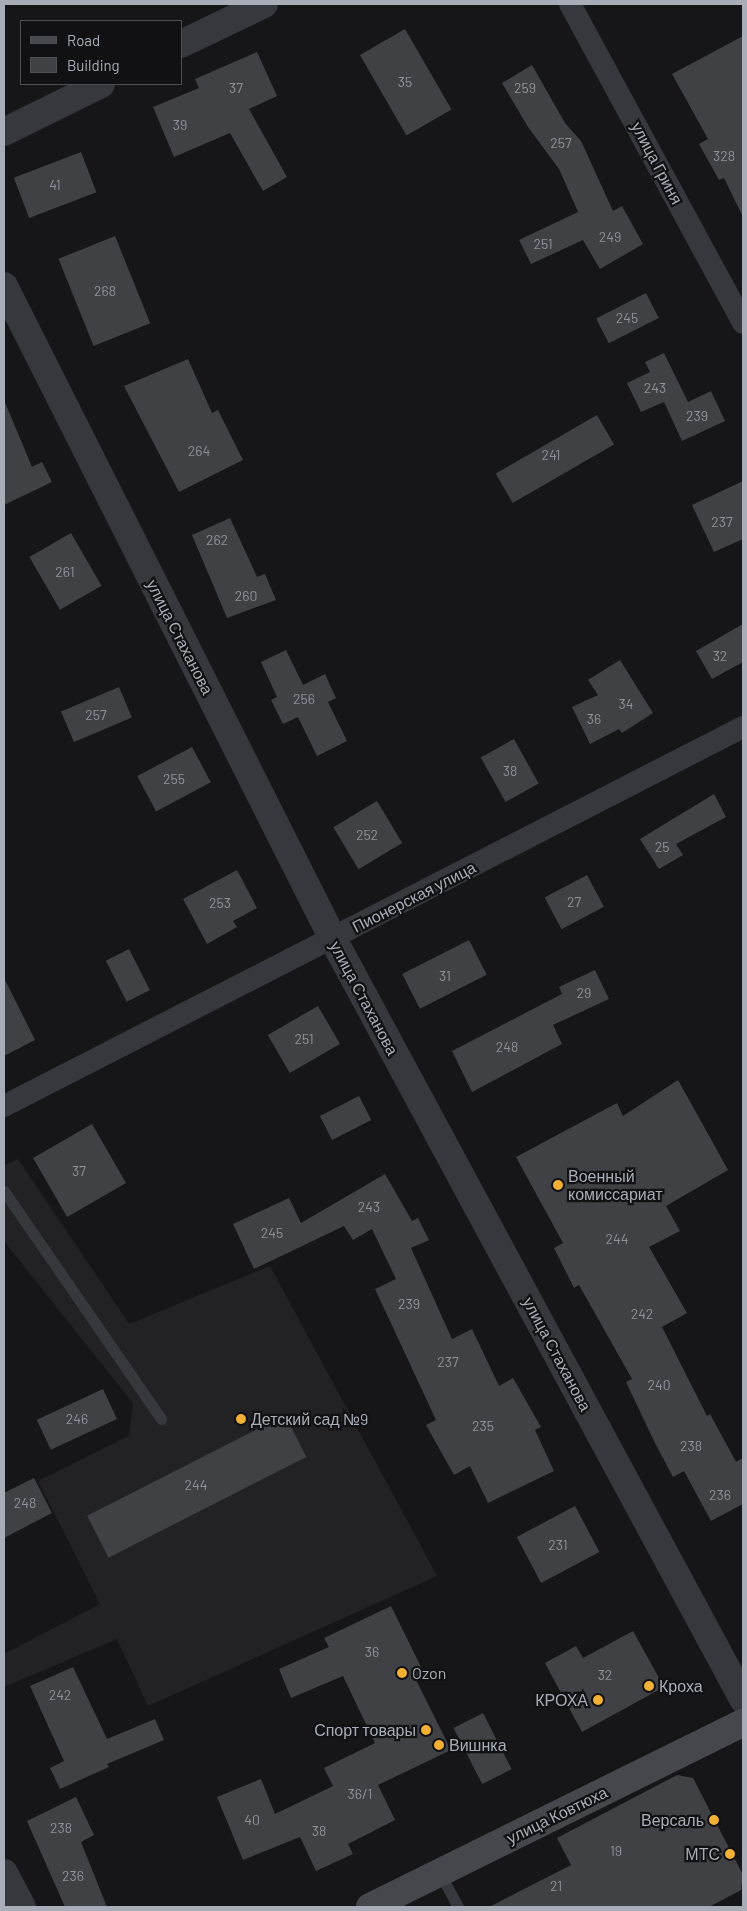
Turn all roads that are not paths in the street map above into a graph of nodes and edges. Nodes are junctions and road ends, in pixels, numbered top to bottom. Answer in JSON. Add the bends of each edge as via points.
{"nodes":[{"id":1,"x":264,"y":4,"type":"edge"},
{"id":2,"x":570,"y":4,"type":"edge"},
{"id":3,"x":182,"y":44,"type":"edge"},
{"id":4,"x":99,"y":85,"type":"edge"},
{"id":5,"x":4,"y":132,"type":"edge"},
{"id":6,"x":4,"y":286,"type":"edge"},
{"id":7,"x":743,"y":323,"type":"edge"},
{"id":8,"x":743,"y":727,"type":"edge"},
{"id":9,"x":333,"y":940,"type":"junction"},
{"id":10,"x":4,"y":1106,"type":"edge"},
{"id":11,"x":4,"y":1192,"type":"edge"},
{"id":12,"x":161,"y":1420,"type":"dead end"},
{"id":13,"x":743,"y":1699,"type":"edge"},
{"id":14,"x":743,"y":1723,"type":"edge"},
{"id":15,"x":4,"y":1873,"type":"edge"},
{"id":16,"x":440,"y":1873,"type":"junction"},
{"id":17,"x":22,"y":1907,"type":"edge"},
{"id":18,"x":370,"y":1907,"type":"edge"},
{"id":19,"x":458,"y":1907,"type":"edge"}],
"edges":[{"from":1,"to":3,"type":"street"},
{"from":2,"to":7,"type":"street","name":"улица Гриня"},
{"from":4,"to":5,"type":"street"},
{"from":6,"to":9,"type":"street","name":"улица Стаханова"},
{"from":8,"to":9,"type":"street","name":"Пионерская улица"},
{"from":9,"to":10,"type":"street","name":"Пионерская улица"},
{"from":9,"to":13,"type":"street","name":"улица Стаханова"},
{"from":11,"to":12,"type":"lane"},
{"from":14,"to":16,"type":"main road","name":"улица Ковтюха"},
{"from":15,"to":17,"type":"street"},
{"from":16,"to":18,"type":"main road","name":"улица Ковтюха"},
{"from":16,"to":19,"type":"lane"}]}
